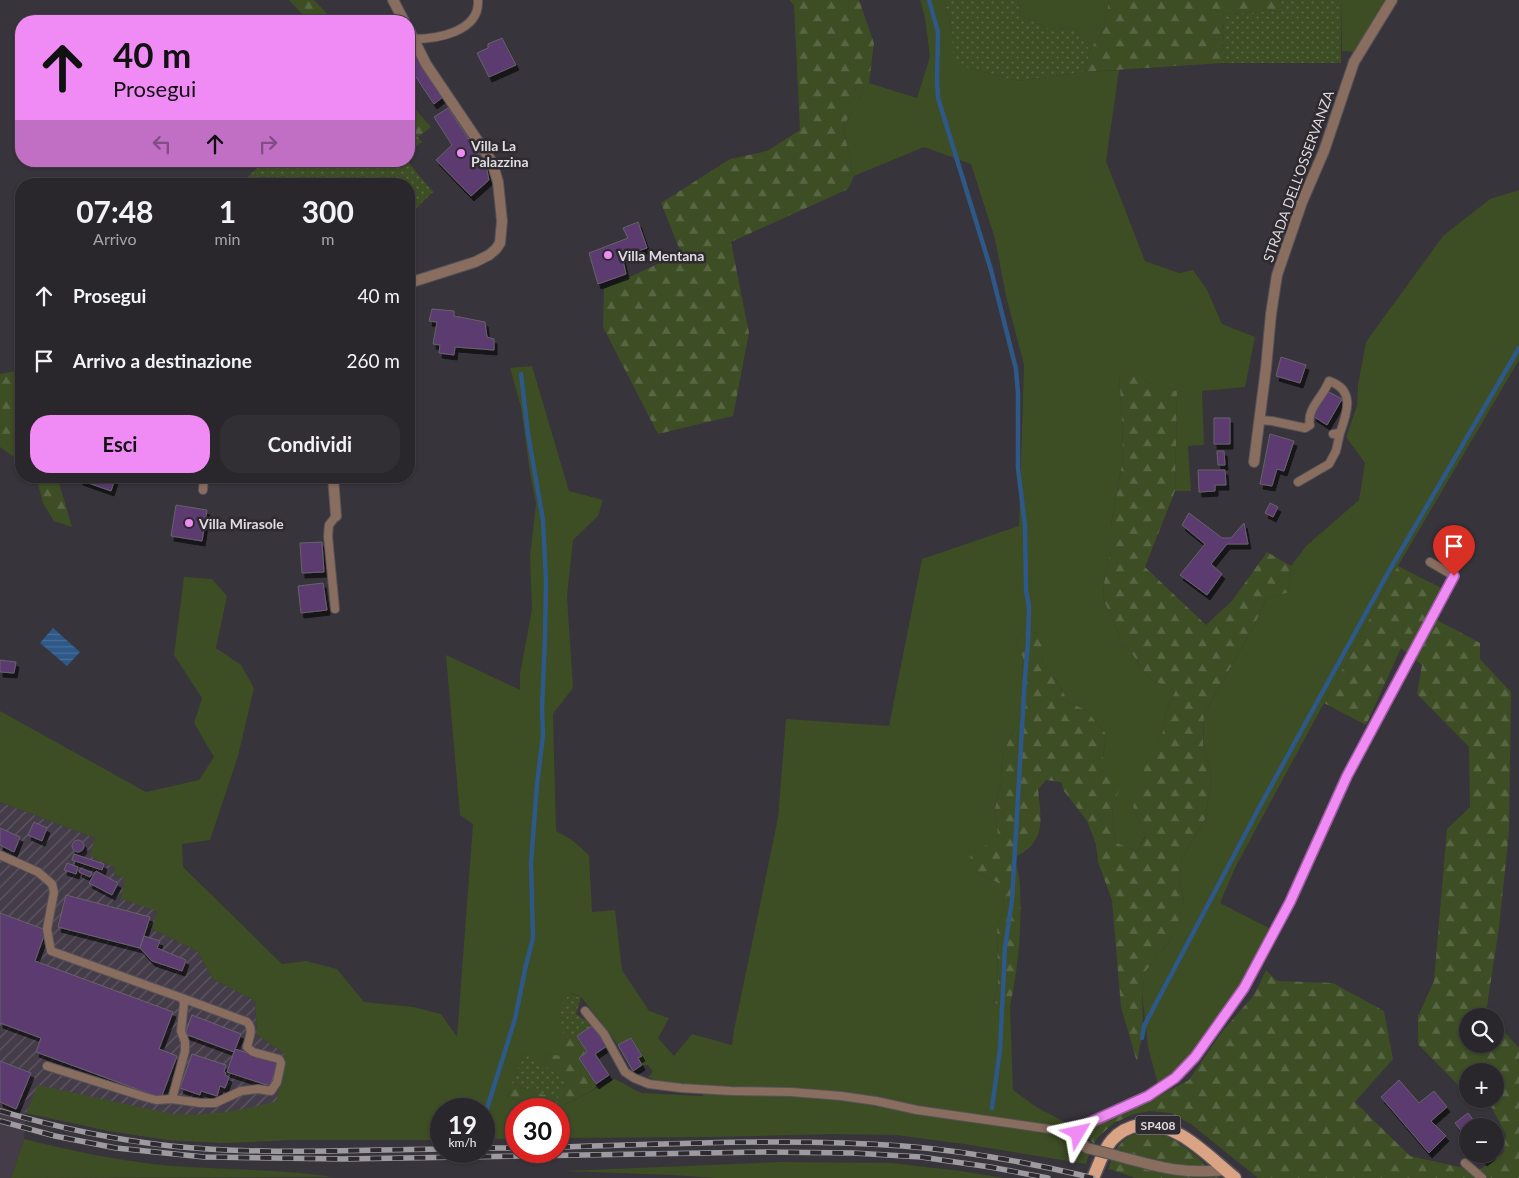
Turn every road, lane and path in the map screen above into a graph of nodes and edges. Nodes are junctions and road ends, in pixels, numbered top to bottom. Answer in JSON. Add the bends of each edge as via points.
{"nodes":[{"id":1,"x":393,"y":0,"type":"edge"},
{"id":2,"x":478,"y":0,"type":"edge"},
{"id":3,"x":1392,"y":0,"type":"edge"},
{"id":4,"x":401,"y":15,"type":"edge"},
{"id":5,"x":415,"y":35,"type":"edge"},
{"id":6,"x":415,"y":43,"type":"edge"},
{"id":7,"x":415,"y":281,"type":"edge"},
{"id":8,"x":1260,"y":420,"type":"junction"},
{"id":9,"x":1254,"y":462,"type":"dead end"},
{"id":10,"x":1298,"y":482,"type":"dead end"},
{"id":11,"x":204,"y":483,"type":"edge"},
{"id":12,"x":334,"y":483,"type":"edge"},
{"id":13,"x":203,"y":490,"type":"dead end"},
{"id":14,"x":336,"y":516,"type":"joint"},
{"id":15,"x":1430,"y":562,"type":"dead end"},
{"id":16,"x":335,"y":609,"type":"dead end"},
{"id":17,"x":0,"y":855,"type":"edge"},
{"id":18,"x":182,"y":998,"type":"junction"},
{"id":19,"x":585,"y":1011,"type":"dead end"},
{"id":20,"x":46,"y":1066,"type":"dead end"},
{"id":21,"x":1148,"y":1096,"type":"joint"},
{"id":22,"x":172,"y":1099,"type":"junction"},
{"id":23,"x":1078,"y":1133,"type":"junction"},
{"id":24,"x":1465,"y":1163,"type":"dead end"},
{"id":25,"x":1230,"y":1174,"type":"edge"},
{"id":26,"x":1093,"y":1178,"type":"edge"},
{"id":27,"x":1482,"y":1178,"type":"edge"}],
"edges":[{"from":1,"to":4,"type":"street"},
{"from":2,"to":5,"type":"lane","via":[[476,13],[457,31],[438,38]]},
{"from":3,"to":8,"type":"street","name":"STRADA DELL'OSSERVANZA","via":[[1354,62],[1277,275]]},
{"from":6,"to":7,"type":"street","via":[[492,162],[498,182],[502,228],[499,246],[481,260]]},
{"from":8,"to":9,"type":"street","name":"STRADA DELL'OSSERVANZA"},
{"from":8,"to":10,"type":"lane","via":[[1305,428],[1310,425],[1310,412],[1329,381],[1343,391],[1348,407],[1336,434],[1336,451],[1329,464]]},
{"from":11,"to":13,"type":"lane"},
{"from":12,"to":14,"type":"street"},
{"from":14,"to":16,"type":"lane","via":[[329,525],[328,536]]},
{"from":15,"to":21,"type":"lane","via":[[1454,576],[1347,776],[1276,929],[1244,988],[1195,1057],[1175,1078]]},
{"from":17,"to":18,"type":"lane","via":[[38,872],[52,884],[54,892],[47,928],[51,951]]},
{"from":18,"to":22,"type":"lane","via":[[181,1031],[185,1051]]},
{"from":18,"to":22,"type":"lane","via":[[247,1022],[251,1032],[247,1047],[252,1052],[279,1059],[281,1063],[271,1091],[241,1091],[215,1103]]},
{"from":19,"to":23,"type":"lane","via":[[604,1034],[625,1072],[649,1084],[841,1096]]},
{"from":20,"to":22,"type":"lane","via":[[156,1100]]},
{"from":21,"to":23,"type":"street","via":[[1084,1125]]},
{"from":23,"to":25,"type":"street","bridge":true,"via":[[1081,1143],[1087,1148],[1174,1170]]},
{"from":24,"to":27,"type":"lane"},
{"from":25,"to":26,"type":"main road","number":"SP408","via":[[1176,1132],[1146,1124],[1129,1128],[1114,1138],[1104,1151]]}]}
